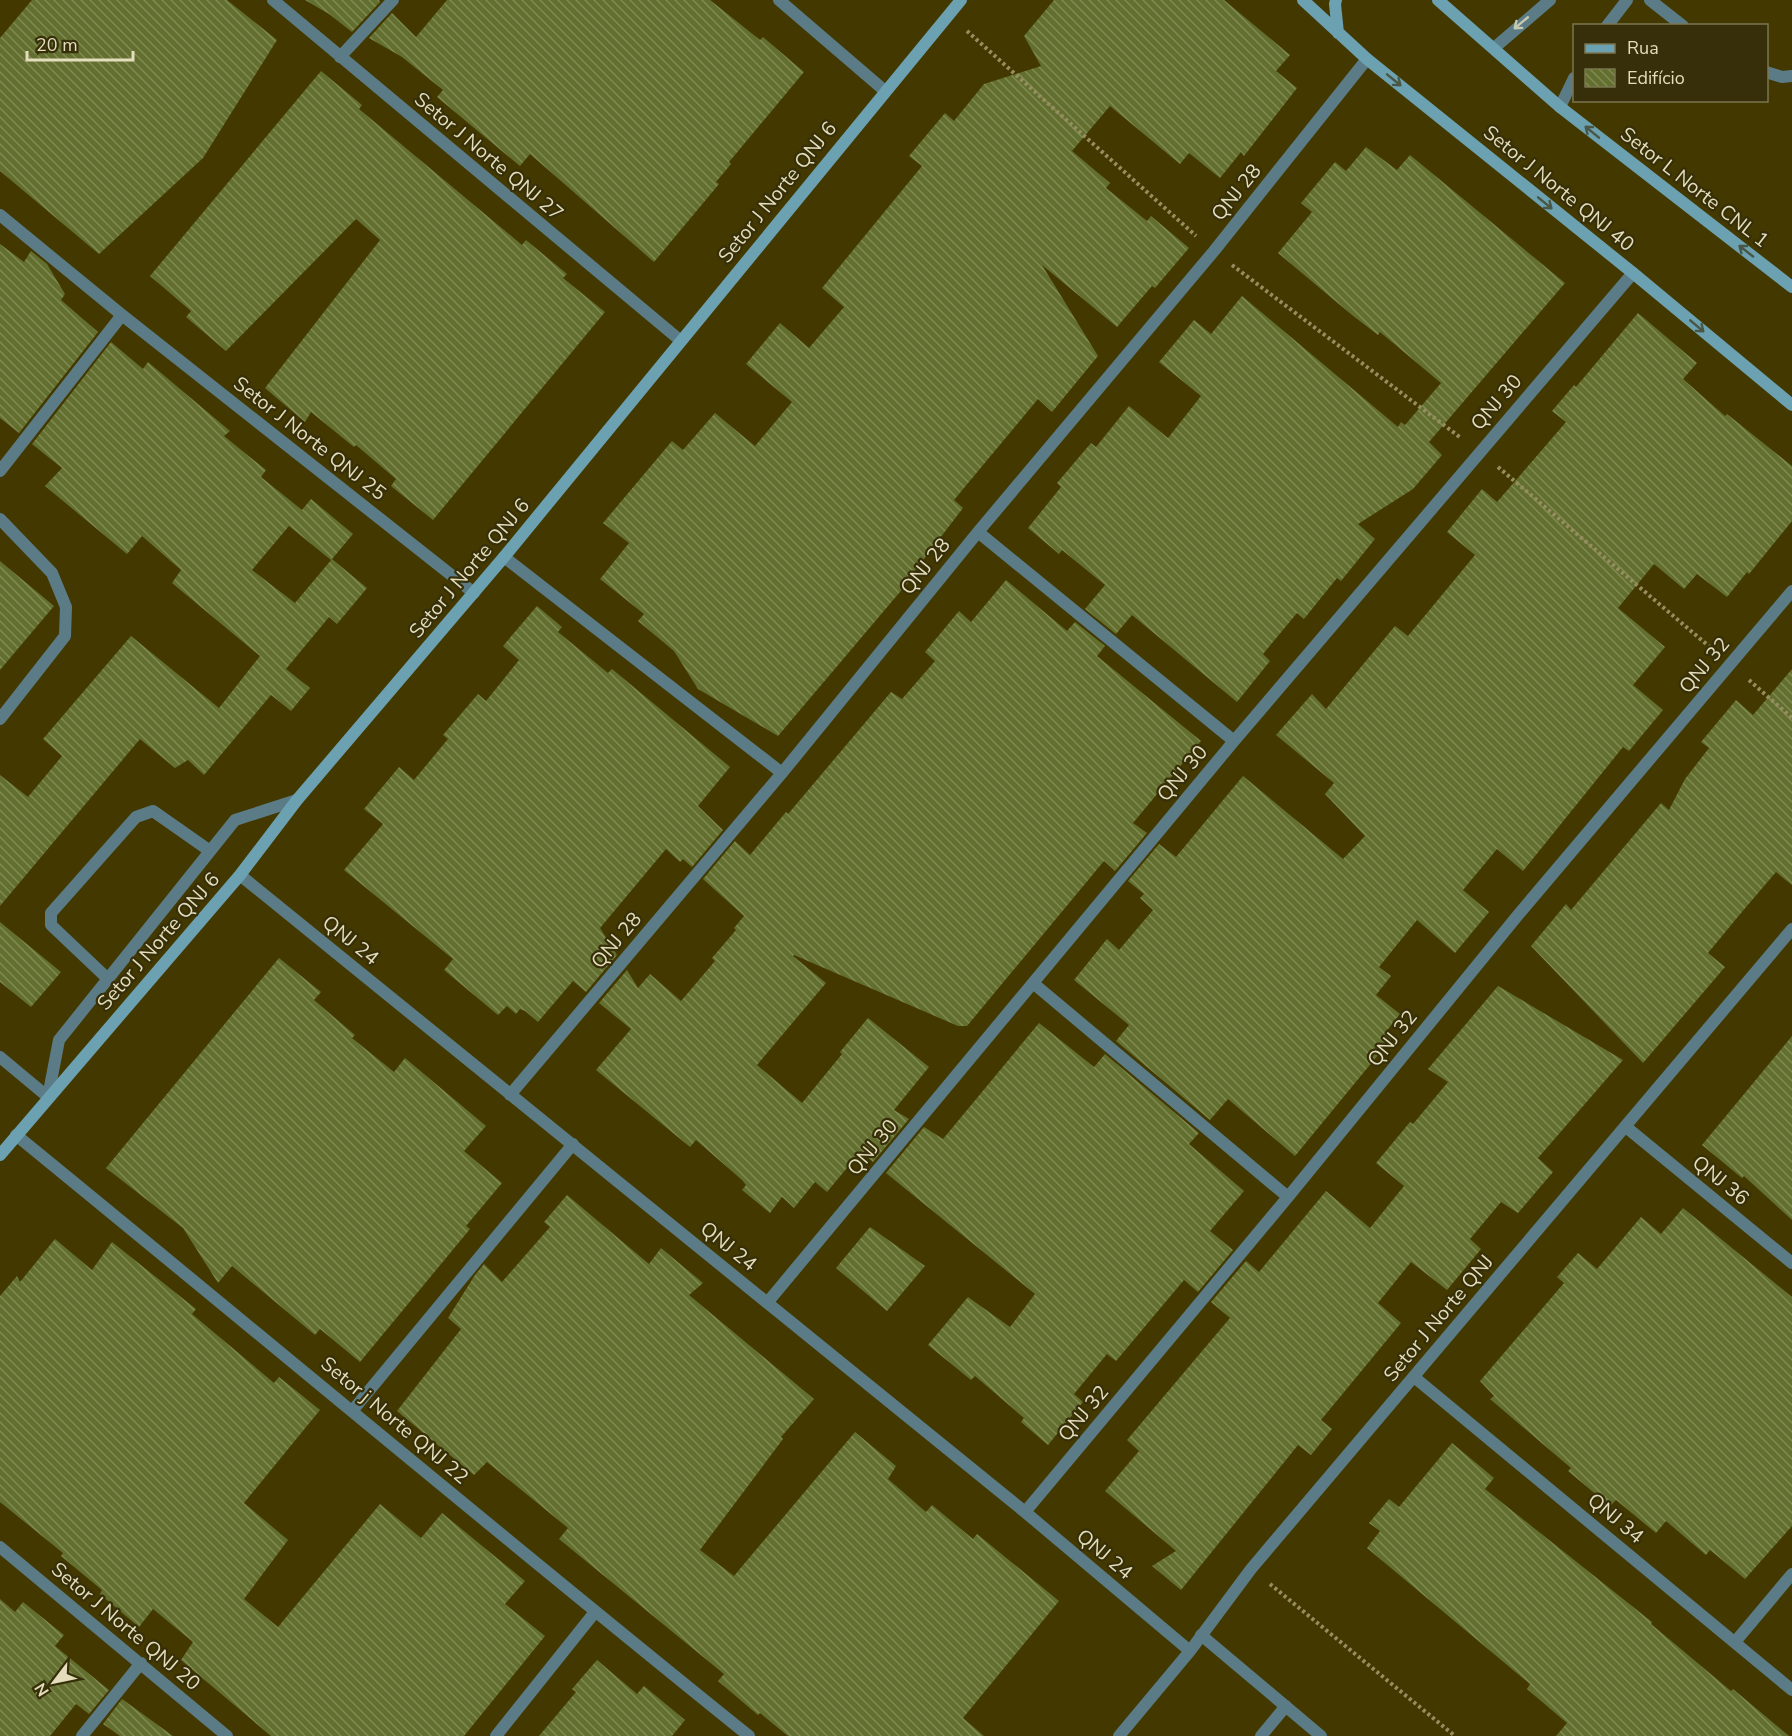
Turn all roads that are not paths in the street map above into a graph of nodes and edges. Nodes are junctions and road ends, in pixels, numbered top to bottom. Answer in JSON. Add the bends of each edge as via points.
{"nodes":[{"id":1,"x":273,"y":0,"type":"edge"},
{"id":2,"x":393,"y":0,"type":"edge"},
{"id":3,"x":779,"y":0,"type":"edge"},
{"id":4,"x":961,"y":0,"type":"edge"},
{"id":5,"x":1303,"y":0,"type":"edge"},
{"id":6,"x":1336,"y":0,"type":"edge"},
{"id":7,"x":1438,"y":0,"type":"edge"},
{"id":8,"x":1550,"y":0,"type":"edge"},
{"id":9,"x":1627,"y":0,"type":"edge"},
{"id":10,"x":1650,"y":0,"type":"edge"},
{"id":11,"x":1609,"y":24,"type":"edge"},
{"id":12,"x":1680,"y":24,"type":"edge"},
{"id":13,"x":1338,"y":33,"type":"junction"},
{"id":14,"x":1494,"y":48,"type":"junction"},
{"id":15,"x":340,"y":57,"type":"junction"},
{"id":16,"x":1367,"y":59,"type":"junction"},
{"id":17,"x":1768,"y":72,"type":"edge"},
{"id":18,"x":1792,"y":76,"type":"edge"},
{"id":19,"x":1573,"y":82,"type":"edge"},
{"id":20,"x":885,"y":91,"type":"junction"},
{"id":21,"x":1560,"y":107,"type":"junction"},
{"id":22,"x":0,"y":215,"type":"edge"},
{"id":23,"x":1633,"y":273,"type":"junction"},
{"id":24,"x":1792,"y":287,"type":"edge"},
{"id":25,"x":122,"y":315,"type":"junction"},
{"id":26,"x":681,"y":341,"type":"junction"},
{"id":27,"x":1792,"y":405,"type":"edge"},
{"id":28,"x":0,"y":471,"type":"edge"},
{"id":29,"x":0,"y":519,"type":"edge"},
{"id":30,"x":978,"y":532,"type":"junction"},
{"id":31,"x":504,"y":557,"type":"junction"},
{"id":32,"x":1792,"y":591,"type":"edge"},
{"id":33,"x":474,"y":593,"type":"junction"},
{"id":34,"x":0,"y":719,"type":"edge"},
{"id":35,"x":1234,"y":741,"type":"junction"},
{"id":36,"x":782,"y":773,"type":"junction"},
{"id":37,"x":297,"y":800,"type":"junction"},
{"id":38,"x":210,"y":851,"type":"junction"},
{"id":39,"x":240,"y":875,"type":"junction"},
{"id":40,"x":1792,"y":929,"type":"edge"},
{"id":41,"x":108,"y":979,"type":"junction"},
{"id":42,"x":1034,"y":982,"type":"junction"},
{"id":43,"x":0,"y":1058,"type":"edge"},
{"id":44,"x":510,"y":1095,"type":"junction"},
{"id":45,"x":48,"y":1097,"type":"junction"},
{"id":46,"x":1626,"y":1127,"type":"junction"},
{"id":47,"x":16,"y":1135,"type":"junction"},
{"id":48,"x":573,"y":1144,"type":"junction"},
{"id":49,"x":0,"y":1155,"type":"edge"},
{"id":50,"x":1288,"y":1197,"type":"junction"},
{"id":51,"x":1792,"y":1263,"type":"edge"},
{"id":52,"x":767,"y":1303,"type":"junction"},
{"id":53,"x":1414,"y":1377,"type":"junction"},
{"id":54,"x":353,"y":1410,"type":"junction"},
{"id":55,"x":1025,"y":1512,"type":"junction"},
{"id":56,"x":0,"y":1546,"type":"edge"},
{"id":57,"x":1792,"y":1574,"type":"edge"},
{"id":58,"x":595,"y":1612,"type":"junction"},
{"id":59,"x":1201,"y":1635,"type":"junction"},
{"id":60,"x":1735,"y":1642,"type":"junction"},
{"id":61,"x":1190,"y":1651,"type":"junction"},
{"id":62,"x":141,"y":1663,"type":"junction"},
{"id":63,"x":1792,"y":1690,"type":"edge"},
{"id":64,"x":1286,"y":1706,"type":"junction"},
{"id":65,"x":82,"y":1736,"type":"edge"},
{"id":66,"x":227,"y":1736,"type":"edge"},
{"id":67,"x":496,"y":1736,"type":"edge"},
{"id":68,"x":749,"y":1736,"type":"edge"},
{"id":69,"x":1119,"y":1736,"type":"edge"},
{"id":70,"x":1261,"y":1736,"type":"edge"},
{"id":71,"x":1321,"y":1736,"type":"edge"}],
"edges":[{"from":1,"to":15,"type":"street","name":"Setor J Norte QNJ 27"},
{"from":2,"to":15,"type":"street"},
{"from":3,"to":20,"type":"street"},
{"from":4,"to":20,"type":"main road","name":"Setor J Norte QNJ 6"},
{"from":5,"to":13,"type":"main road","name":"Setor J Norte QNJ 40"},
{"from":6,"to":13,"type":"main road"},
{"from":7,"to":14,"type":"main road","name":"Setor L Norte CNL 1"},
{"from":8,"to":14,"type":"street","one_way":true},
{"from":9,"to":11,"type":"street"},
{"from":10,"to":12,"type":"street"},
{"from":13,"to":16,"type":"main road","name":"Setor J Norte QNJ 40"},
{"from":14,"to":21,"type":"main road","name":"Setor L Norte CNL 1"},
{"from":15,"to":26,"type":"street","name":"Setor J Norte QNJ 27"},
{"from":16,"to":23,"type":"main road","name":"Setor J Norte QNJ 40","one_way":true},
{"from":16,"to":30,"type":"street","name":"QNJ 28","via":[[1214,251]]},
{"from":17,"to":18,"type":"street"},
{"from":19,"to":21,"type":"street"},
{"from":20,"to":26,"type":"main road","name":"Setor J Norte QNJ 6"},
{"from":24,"to":21,"type":"main road","name":"Setor L Norte CNL 1","one_way":true},
{"from":22,"to":25,"type":"street","name":"Setor J Norte QNJ 25"},
{"from":23,"to":27,"type":"main road","name":"Setor J Norte QNJ 40","one_way":true},
{"from":23,"to":35,"type":"street","name":"QNJ 30"},
{"from":25,"to":28,"type":"street"},
{"from":25,"to":33,"type":"street","name":"Setor J Norte QNJ 25"},
{"from":26,"to":31,"type":"main road","name":"Setor J Norte QNJ 6"},
{"from":29,"to":34,"type":"street","via":[[52,573],[66,608],[65,636]]},
{"from":30,"to":35,"type":"street"},
{"from":30,"to":36,"type":"street","name":"QNJ 28"},
{"from":31,"to":33,"type":"main road","name":"Setor J Norte QNJ 6"},
{"from":31,"to":36,"type":"street"},
{"from":32,"to":50,"type":"street","name":"QNJ 32","via":[[1518,915]]},
{"from":33,"to":37,"type":"main road","name":"Setor J Norte QNJ 6"},
{"from":35,"to":42,"type":"street","name":"QNJ 30"},
{"from":36,"to":44,"type":"street","name":"QNJ 28"},
{"from":37,"to":38,"type":"street","via":[[235,820]]},
{"from":37,"to":39,"type":"main road","name":"Setor J Norte QNJ 6"},
{"from":38,"to":41,"type":"street"},
{"from":38,"to":41,"type":"street","via":[[153,811],[135,817],[51,913],[51,925]]},
{"from":39,"to":44,"type":"street","name":"QNJ 24"},
{"from":39,"to":45,"type":"main road","name":"Setor J Norte QNJ 6"},
{"from":40,"to":46,"type":"street","name":"Setor J Norte QNJ"},
{"from":41,"to":45,"type":"street","via":[[59,1040]]},
{"from":42,"to":50,"type":"street"},
{"from":42,"to":52,"type":"street","name":"QNJ 30"},
{"from":43,"to":45,"type":"street"},
{"from":44,"to":48,"type":"street","name":"QNJ 24"},
{"from":45,"to":47,"type":"main road","name":"Setor J Norte QNJ 6"},
{"from":46,"to":51,"type":"street","name":"QNJ 36"},
{"from":46,"to":53,"type":"street","name":"Setor J Norte QNJ"},
{"from":47,"to":49,"type":"main road","name":"Setor J Norte QNJ 6"},
{"from":47,"to":54,"type":"street","name":"Setor j Norte QNJ 22"},
{"from":48,"to":52,"type":"street","name":"QNJ 24"},
{"from":48,"to":54,"type":"street"},
{"from":50,"to":55,"type":"street","name":"QNJ 32"},
{"from":52,"to":55,"type":"street","name":"QNJ 24"},
{"from":53,"to":59,"type":"street","name":"Setor J Norte QNJ","via":[[1251,1569]]},
{"from":53,"to":60,"type":"street","name":"QNJ 34"},
{"from":54,"to":58,"type":"street","name":"Setor j Norte QNJ 22"},
{"from":55,"to":61,"type":"street","name":"QNJ 24"},
{"from":56,"to":62,"type":"street","name":"Setor J Norte QNJ 20"},
{"from":57,"to":60,"type":"street"},
{"from":58,"to":67,"type":"street"},
{"from":58,"to":68,"type":"street","name":"Setor j Norte QNJ 22"},
{"from":59,"to":61,"type":"street","name":"Setor J Norte QNJ"},
{"from":59,"to":64,"type":"street"},
{"from":60,"to":63,"type":"street","name":"QNJ 34"},
{"from":61,"to":69,"type":"street","name":"Setor J Norte QNJ"},
{"from":62,"to":65,"type":"street"},
{"from":62,"to":66,"type":"street","name":"Setor J Norte QNJ 20"},
{"from":64,"to":70,"type":"street"},
{"from":64,"to":71,"type":"street"}]}
